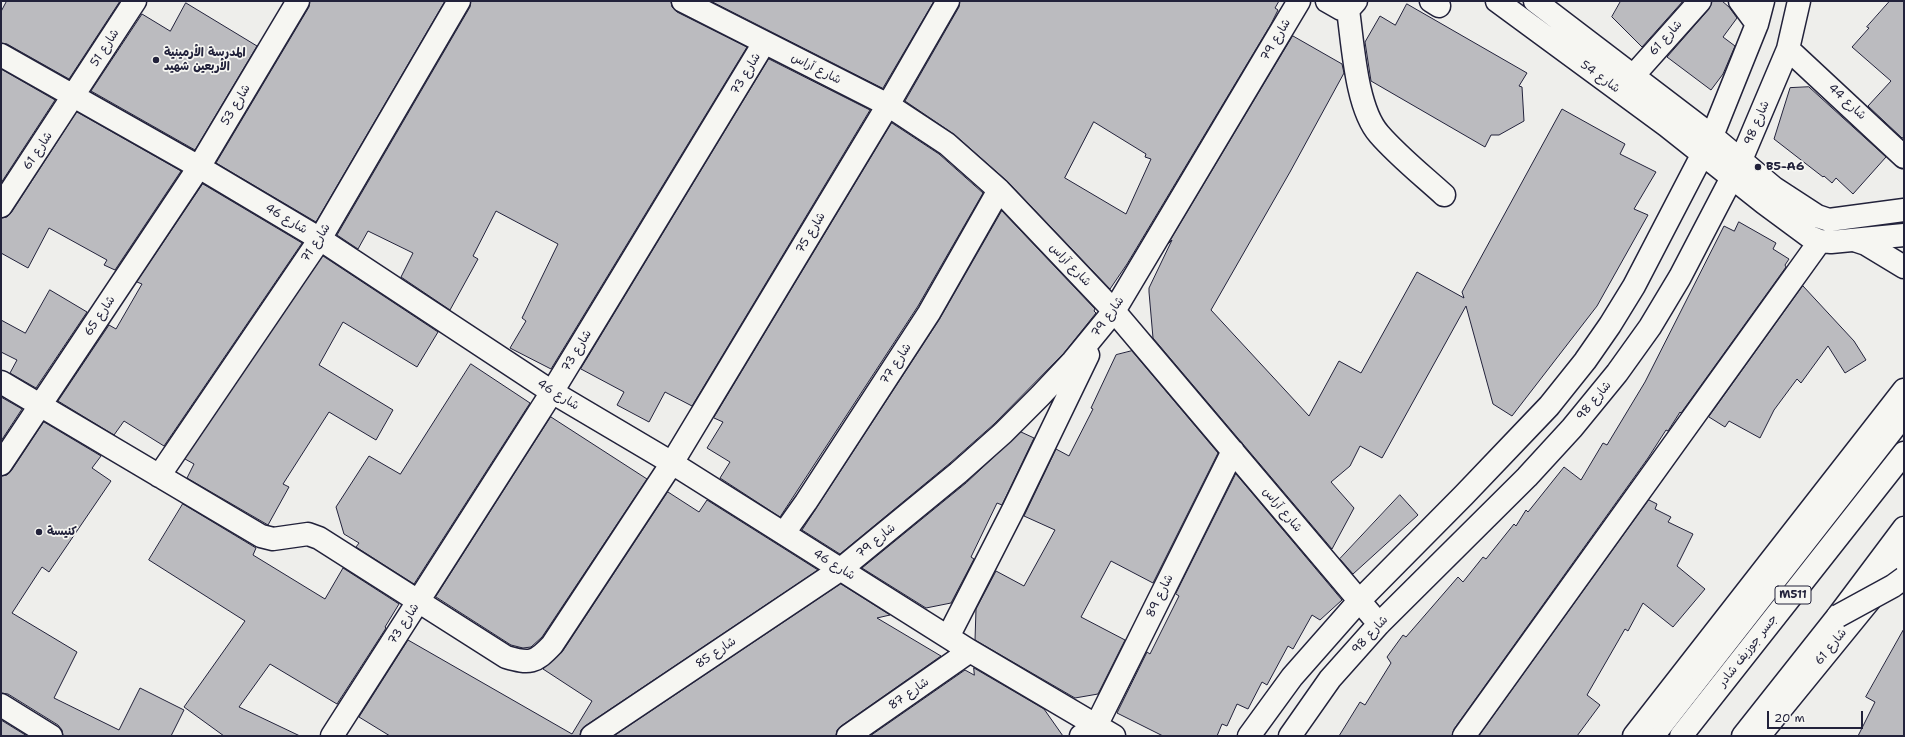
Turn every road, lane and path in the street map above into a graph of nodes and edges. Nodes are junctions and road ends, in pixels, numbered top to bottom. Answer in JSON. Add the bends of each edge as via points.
{"nodes":[{"id":1,"x":135,"y":1,"type":"edge"},
{"id":2,"x":298,"y":1,"type":"edge"},
{"id":3,"x":459,"y":1,"type":"edge"},
{"id":4,"x":683,"y":1,"type":"edge"},
{"id":5,"x":948,"y":1,"type":"edge"},
{"id":6,"x":1299,"y":1,"type":"edge"},
{"id":7,"x":1327,"y":1,"type":"edge"},
{"id":8,"x":1498,"y":1,"type":"edge"},
{"id":9,"x":1535,"y":1,"type":"edge"},
{"id":10,"x":1700,"y":1,"type":"edge"},
{"id":11,"x":1740,"y":1,"type":"edge"},
{"id":12,"x":1763,"y":1,"type":"edge"},
{"id":13,"x":1799,"y":1,"type":"edge"},
{"id":14,"x":1352,"y":5,"type":"edge"},
{"id":15,"x":1757,"y":24,"type":"junction"},
{"id":16,"x":764,"y":43,"type":"junction"},
{"id":17,"x":1788,"y":49,"type":"junction"},
{"id":18,"x":1,"y":55,"type":"edge"},
{"id":19,"x":1633,"y":76,"type":"junction"},
{"id":20,"x":74,"y":96,"type":"junction"},
{"id":21,"x":888,"y":105,"type":"junction"},
{"id":22,"x":1707,"y":145,"type":"junction"},
{"id":23,"x":1904,"y":157,"type":"edge"},
{"id":24,"x":199,"y":168,"type":"junction"},
{"id":25,"x":1736,"y":169,"type":"junction"},
{"id":26,"x":999,"y":190,"type":"junction"},
{"id":27,"x":1444,"y":195,"type":"dead end"},
{"id":28,"x":1,"y":206,"type":"edge"},
{"id":29,"x":1904,"y":210,"type":"edge"},
{"id":30,"x":1904,"y":235,"type":"edge"},
{"id":31,"x":320,"y":239,"type":"junction"},
{"id":32,"x":1854,"y":240,"type":"junction"},
{"id":33,"x":1820,"y":241,"type":"junction"},
{"id":34,"x":1904,"y":267,"type":"edge"},
{"id":35,"x":1114,"y":312,"type":"junction"},
{"id":36,"x":1100,"y":330,"type":"junction"},
{"id":37,"x":1,"y":382,"type":"edge"},
{"id":38,"x":1904,"y":390,"type":"edge"},
{"id":39,"x":552,"y":392,"type":"junction"},
{"id":40,"x":40,"y":406,"type":"junction"},
{"id":41,"x":1904,"y":415,"type":"edge"},
{"id":42,"x":1233,"y":450,"type":"junction"},
{"id":43,"x":1904,"y":453,"type":"edge"},
{"id":44,"x":672,"y":463,"type":"junction"},
{"id":45,"x":1,"y":464,"type":"edge"},
{"id":46,"x":159,"y":476,"type":"junction"},
{"id":47,"x":1904,"y":528,"type":"edge"},
{"id":48,"x":784,"y":533,"type":"junction"},
{"id":49,"x":1904,"y":558,"type":"edge"},
{"id":50,"x":841,"y":569,"type":"junction"},
{"id":51,"x":1904,"y":578,"type":"edge"},
{"id":52,"x":418,"y":601,"type":"junction"},
{"id":53,"x":1359,"y":602,"type":"junction"},
{"id":54,"x":1838,"y":616,"type":"junction"},
{"id":55,"x":1379,"y":624,"type":"junction"},
{"id":56,"x":948,"y":637,"type":"junction"},
{"id":57,"x":970,"y":651,"type":"junction"},
{"id":58,"x":1,"y":705,"type":"edge"},
{"id":59,"x":1097,"y":733,"type":"edge"},
{"id":60,"x":51,"y":736,"type":"edge"},
{"id":61,"x":332,"y":736,"type":"edge"},
{"id":62,"x":592,"y":736,"type":"edge"},
{"id":63,"x":848,"y":736,"type":"edge"},
{"id":64,"x":1249,"y":736,"type":"edge"},
{"id":65,"x":1290,"y":736,"type":"edge"},
{"id":66,"x":1464,"y":736,"type":"edge"},
{"id":67,"x":1634,"y":736,"type":"edge"},
{"id":68,"x":1653,"y":736,"type":"edge"},
{"id":69,"x":1681,"y":736,"type":"edge"},
{"id":70,"x":1743,"y":736,"type":"edge"},
{"id":71,"x":1758,"y":736,"type":"edge"}],
"edges":[{"from":1,"to":20,"type":"main road","name":"شارع 51"},
{"from":2,"to":24,"type":"main road","name":"شارع 53"},
{"from":3,"to":31,"type":"main road","name":"شارع 71"},
{"from":4,"to":16,"type":"main road","name":"شارع آراس"},
{"from":5,"to":21,"type":"main road","name":"شارع 75"},
{"from":6,"to":35,"type":"main road","name":"شارع 79"},
{"from":7,"to":14,"type":"main road","via":[[1341,9]]},
{"from":8,"to":22,"type":"main road","name":"شارع 54","via":[[1667,126]]},
{"from":9,"to":19,"type":"main road","name":"شارع 54"},
{"from":10,"to":19,"type":"main road","name":"شارع 61"},
{"from":11,"to":15,"type":"main road"},
{"from":12,"to":15,"type":"main road"},
{"from":13,"to":17,"type":"main road","name":"شارع 98"},
{"from":14,"to":27,"type":"main road","via":[[1356,72],[1364,107],[1378,133]]},
{"from":15,"to":22,"type":"main road"},
{"from":16,"to":21,"type":"main road","name":"شارع آراس"},
{"from":16,"to":39,"type":"main road","name":"شارع 73"},
{"from":17,"to":23,"type":"main road","name":"شارع 44"},
{"from":17,"to":25,"type":"main road","name":"شارع 98"},
{"from":18,"to":20,"type":"main road","name":"شارع 46"},
{"from":19,"to":22,"type":"main road","name":"شارع 54"},
{"from":20,"to":24,"type":"main road","name":"شارع 46"},
{"from":20,"to":28,"type":"main road","name":"شارع 61"},
{"from":21,"to":26,"type":"main road","name":"شارع آراس","via":[[947,144]]},
{"from":21,"to":44,"type":"main road","name":"شارع 75"},
{"from":22,"to":25,"type":"main road"},
{"from":22,"to":53,"type":"main road","via":[[1634,286],[1585,361],[1549,406]]},
{"from":24,"to":31,"type":"main road","name":"شارع 46"},
{"from":24,"to":40,"type":"main road","name":"شارع 65"},
{"from":25,"to":29,"type":"main road","via":[[1774,188],[1817,216],[1830,220]]},
{"from":25,"to":33,"type":"main road","via":[[1810,237]]},
{"from":25,"to":55,"type":"main road","name":"شارع 98","via":[[1680,277],[1650,327],[1617,373],[1527,477]]},
{"from":26,"to":35,"type":"main road","name":"شارع آراس"},
{"from":26,"to":48,"type":"main road","name":"شارع 77","via":[[929,313]]},
{"from":30,"to":32,"type":"main road"},
{"from":31,"to":39,"type":"main road","name":"شارع 46"},
{"from":31,"to":46,"type":"main road","name":"شارع 71"},
{"from":32,"to":33,"type":"main road"},
{"from":32,"to":34,"type":"main road","via":[[1866,244]]},
{"from":33,"to":66,"type":"main road"},
{"from":35,"to":36,"type":"main road","name":"شارع 79"},
{"from":35,"to":42,"type":"main road","name":"شارع آراس"},
{"from":36,"to":50,"type":"main road","name":"شارع 79","via":[[1003,433],[916,509]]},
{"from":36,"to":56,"type":"main road"},
{"from":37,"to":40,"type":"main road","name":"شارع 75"},
{"from":38,"to":67,"type":"main road"},
{"from":39,"to":44,"type":"main road","name":"شارع 46"},
{"from":39,"to":52,"type":"main road","name":"شارع 73"},
{"from":40,"to":45,"type":"main road","name":"شارع 65"},
{"from":40,"to":46,"type":"main road","name":"شارع 75"},
{"from":41,"to":68,"type":"main road"},
{"from":42,"to":53,"type":"main road","name":"شارع آراس"},
{"from":42,"to":59,"type":"main road","name":"شارع 89"},
{"from":43,"to":69,"type":"main road","name":"جسر جوزيف شادر","number":"M511"},
{"from":44,"to":48,"type":"main road","name":"شارع 46"},
{"from":44,"to":52,"type":"main road","name":"شارع 75","via":[[552,645],[540,658],[523,662],[506,657]]},
{"from":46,"to":52,"type":"main road","name":"شارع 75","via":[[261,536],[273,539],[308,534],[319,538]]},
{"from":47,"to":54,"type":"main road"},
{"from":48,"to":50,"type":"main road","name":"شارع 46"},
{"from":49,"to":71,"type":"main road","name":"شارع 61"},
{"from":50,"to":56,"type":"main road","name":"شارع 46"},
{"from":50,"to":62,"type":"main road","name":"شارع 85"},
{"from":51,"to":54,"type":"main road","bridge":true},
{"from":52,"to":61,"type":"main road","name":"شارع 73"},
{"from":53,"to":55,"type":"main road","name":"شارع آراس"},
{"from":53,"to":64,"type":"main road","via":[[1292,677]]},
{"from":54,"to":70,"type":"main road"},
{"from":55,"to":65,"type":"main road","name":"شارع 98","via":[[1330,679]]},
{"from":56,"to":57,"type":"main road","name":"شارع 46"},
{"from":57,"to":59,"type":"main road","name":"شارع 46"},
{"from":57,"to":63,"type":"main road","name":"شارع 87"},
{"from":58,"to":60,"type":"main road"}]}
